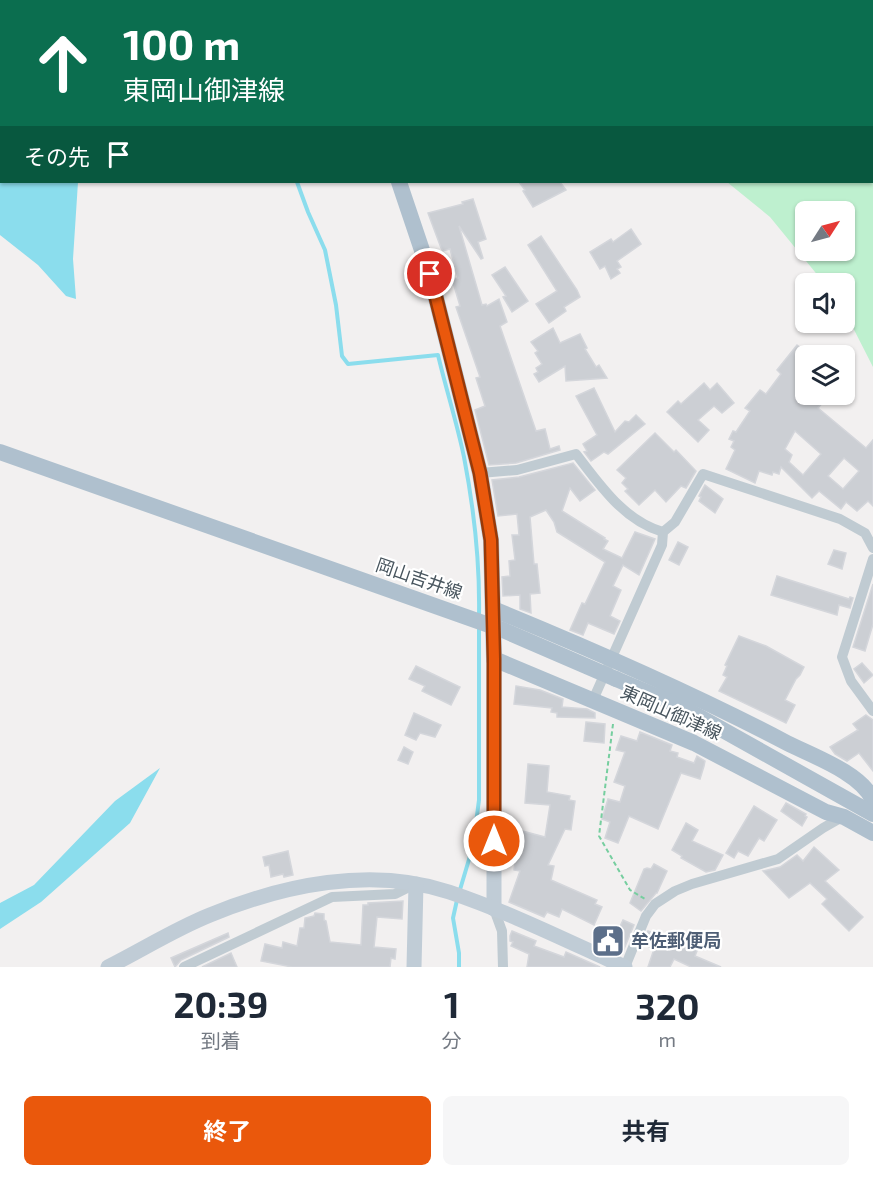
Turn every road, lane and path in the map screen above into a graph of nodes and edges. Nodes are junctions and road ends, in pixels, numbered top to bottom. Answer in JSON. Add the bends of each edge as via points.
{"nodes":[{"id":1,"x":399,"y":183,"type":"edge"},
{"id":2,"x":0,"y":452,"type":"edge"},
{"id":3,"x":480,"y":473,"type":"junction"},
{"id":4,"x":663,"y":532,"type":"junction"},
{"id":5,"x":873,"y":548,"type":"edge"},
{"id":6,"x":873,"y":559,"type":"edge"},
{"id":7,"x":493,"y":609,"type":"junction"},
{"id":8,"x":611,"y":658,"type":"junction"},
{"id":9,"x":494,"y":659,"type":"junction"},
{"id":10,"x":593,"y":700,"type":"junction"},
{"id":11,"x":615,"y":709,"type":"junction"},
{"id":12,"x":873,"y":711,"type":"edge"},
{"id":13,"x":873,"y":800,"type":"edge"},
{"id":14,"x":851,"y":801,"type":"junction"},
{"id":15,"x":873,"y":814,"type":"edge"},
{"id":16,"x":844,"y":817,"type":"junction"},
{"id":17,"x":873,"y":833,"type":"edge"},
{"id":18,"x":416,"y":884,"type":"junction"},
{"id":19,"x":655,"y":904,"type":"junction"},
{"id":20,"x":487,"y":906,"type":"junction"},
{"id":21,"x":108,"y":967,"type":"edge"},
{"id":22,"x":184,"y":967,"type":"edge"},
{"id":23,"x":414,"y":967,"type":"edge"},
{"id":24,"x":503,"y":967,"type":"edge"},
{"id":25,"x":625,"y":967,"type":"edge"}],
"edges":[{"from":1,"to":3,"type":"main road","via":[[430,274]]},
{"from":2,"to":14,"type":"main road","name":"岡山吉井線","bridge":true,"via":[[503,630],[680,706]]},
{"from":3,"to":4,"type":"street","via":[[517,470],[576,454],[611,500],[647,528]]},
{"from":3,"to":7,"type":"main road","via":[[491,540]]},
{"from":4,"to":5,"type":"street","via":[[675,522],[704,474],[840,519],[865,533]]},
{"from":4,"to":8,"type":"street","via":[[662,545]]},
{"from":6,"to":12,"type":"street","via":[[842,657],[851,681]]},
{"from":7,"to":8,"type":"main road","name":"東岡山御津線"},
{"from":7,"to":9,"type":"main road"},
{"from":8,"to":10,"type":"street"},
{"from":8,"to":13,"type":"main road","name":"東岡山御津線","via":[[720,707],[852,776]]},
{"from":9,"to":10,"type":"main road","name":"東岡山御津線"},
{"from":9,"to":20,"type":"street"},
{"from":10,"to":11,"type":"main road","name":"東岡山御津線"},
{"from":11,"to":16,"type":"main road","name":"東岡山御津線","via":[[694,743],[826,812]]},
{"from":11,"to":19,"type":"path","via":[[599,836],[630,890]]},
{"from":14,"to":15,"type":"main road","name":"岡山吉井線"},
{"from":14,"to":16,"type":"street"},
{"from":16,"to":17,"type":"main road","name":"東岡山御津線"},
{"from":16,"to":19,"type":"street","via":[[778,860],[692,884]]},
{"from":18,"to":20,"type":"street"},
{"from":18,"to":21,"type":"street","via":[[393,880],[329,882],[280,890],[209,915]]},
{"from":18,"to":22,"type":"street","via":[[395,894],[332,897]]},
{"from":18,"to":23,"type":"street"},
{"from":19,"to":25,"type":"street"},
{"from":20,"to":24,"type":"street","via":[[502,931]]},
{"from":20,"to":25,"type":"street"}]}
